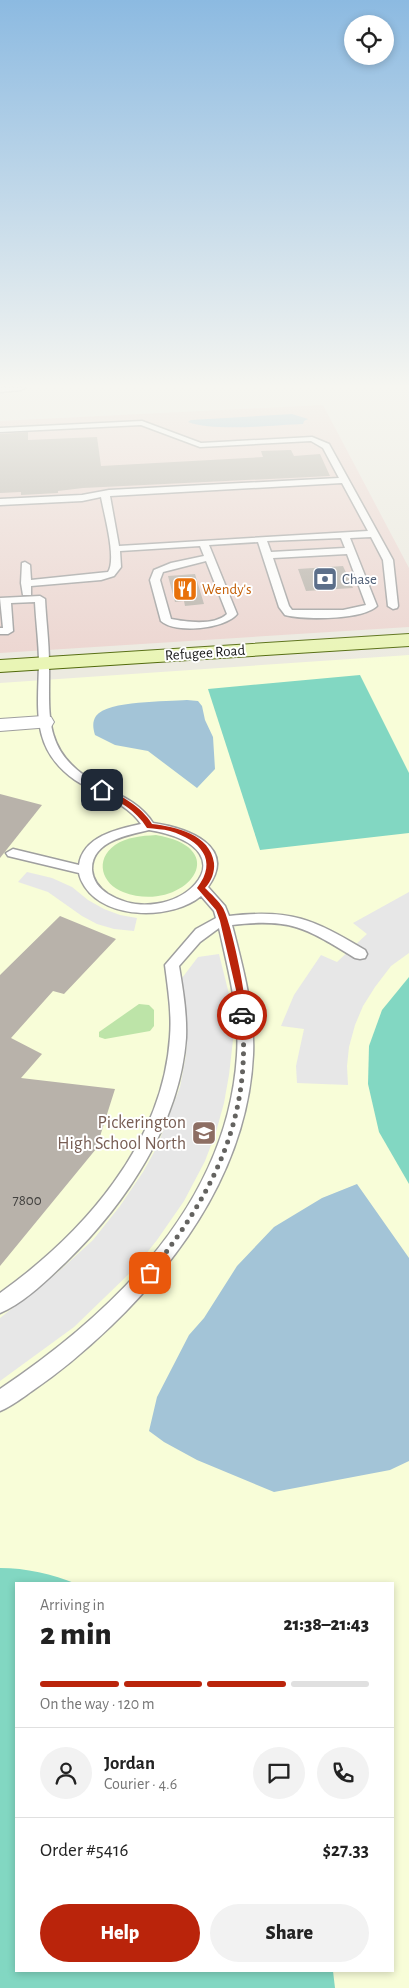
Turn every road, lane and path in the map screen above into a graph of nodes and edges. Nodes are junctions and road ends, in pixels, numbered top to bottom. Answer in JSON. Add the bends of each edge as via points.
{"nodes":[{"id":1,"x":345,"y":480,"type":"edge"},
{"id":2,"x":332,"y":481,"type":"edge"},
{"id":3,"x":105,"y":494,"type":"junction"},
{"id":4,"x":0,"y":502,"type":"edge"},
{"id":5,"x":374,"y":534,"type":"junction"},
{"id":6,"x":344,"y":535,"type":"junction"},
{"id":7,"x":262,"y":539,"type":"junction"},
{"id":8,"x":203,"y":543,"type":"junction"},
{"id":9,"x":115,"y":549,"type":"junction"},
{"id":10,"x":350,"y":551,"type":"junction"},
{"id":11,"x":267,"y":555,"type":"junction"},
{"id":12,"x":208,"y":558,"type":"junction"},
{"id":13,"x":25,"y":565,"type":"dead end"},
{"id":14,"x":26,"y":582,"type":"junction"},
{"id":15,"x":27,"y":599,"type":"junction"},
{"id":16,"x":3,"y":601,"type":"edge"},
{"id":17,"x":394,"y":606,"type":"dead end"},
{"id":18,"x":0,"y":632,"type":"edge"},
{"id":19,"x":409,"y":640,"type":"edge"},
{"id":20,"x":44,"y":663,"type":"junction"},
{"id":21,"x":0,"y":666,"type":"edge"},
{"id":22,"x":43,"y":722,"type":"junction"},
{"id":23,"x":0,"y":726,"type":"edge"},
{"id":24,"x":149,"y":826,"type":"junction"},
{"id":25,"x":13,"y":852,"type":"dead end"},
{"id":26,"x":84,"y":870,"type":"junction"},
{"id":27,"x":201,"y":888,"type":"junction"},
{"id":28,"x":224,"y":921,"type":"junction"},
{"id":29,"x":360,"y":954,"type":"dead end"},
{"id":30,"x":0,"y":1304,"type":"edge"},
{"id":31,"x":0,"y":1401,"type":"edge"}],
"edges":[{"from":1,"to":5,"type":"lane"},
{"from":2,"to":3,"type":"lane"},
{"from":3,"to":4,"type":"lane"},
{"from":3,"to":9,"type":"lane"},
{"from":5,"to":6,"type":"lane"},
{"from":5,"to":17,"type":"lane","via":[[388,560]]},
{"from":6,"to":7,"type":"lane"},
{"from":6,"to":10,"type":"lane"},
{"from":7,"to":8,"type":"lane"},
{"from":7,"to":11,"type":"lane"},
{"from":8,"to":9,"type":"lane"},
{"from":8,"to":12,"type":"lane"},
{"from":9,"to":14,"type":"lane","via":[[116,567],[111,574]]},
{"from":10,"to":11,"type":"lane"},
{"from":10,"to":11,"type":"lane","via":[[372,606],[364,611],[289,613],[284,607]]},
{"from":12,"to":12,"type":"lane","via":[[159,570],[155,580],[166,621],[197,624],[230,618],[232,614]]},
{"from":13,"to":14,"type":"lane"},
{"from":14,"to":15,"type":"lane"},
{"from":15,"to":16,"type":"lane"},
{"from":15,"to":20,"type":"lane","via":[[40,599]]},
{"from":16,"to":18,"type":"lane","via":[[8,631]]},
{"from":19,"to":20,"type":"main road","name":"Refugee Road"},
{"from":20,"to":21,"type":"main road","name":"Refugee Road"},
{"from":20,"to":22,"type":"lane"},
{"from":22,"to":23,"type":"street"},
{"from":22,"to":24,"type":"lane","via":[[47,741],[62,765],[91,785],[120,798],[145,818]]},
{"from":24,"to":26,"type":"lane","via":[[129,828],[96,844],[86,856]]},
{"from":24,"to":27,"type":"lane","via":[[187,834],[201,844],[209,856],[211,869]]},
{"from":25,"to":26,"type":"lane"},
{"from":26,"to":27,"type":"lane","via":[[87,884],[98,896],[135,909],[157,909],[177,904]]},
{"from":27,"to":28,"type":"lane","via":[[216,904]]},
{"from":28,"to":29,"type":"lane","via":[[287,919],[315,928]]},
{"from":28,"to":30,"type":"lane","via":[[203,930],[172,965],[178,1020],[177,1047],[166,1096],[145,1149],[116,1195],[86,1229],[42,1273]]},
{"from":28,"to":31,"type":"lane","via":[[240,990],[245,1056],[241,1092],[220,1165],[184,1228],[138,1288],[69,1351]]}]}
